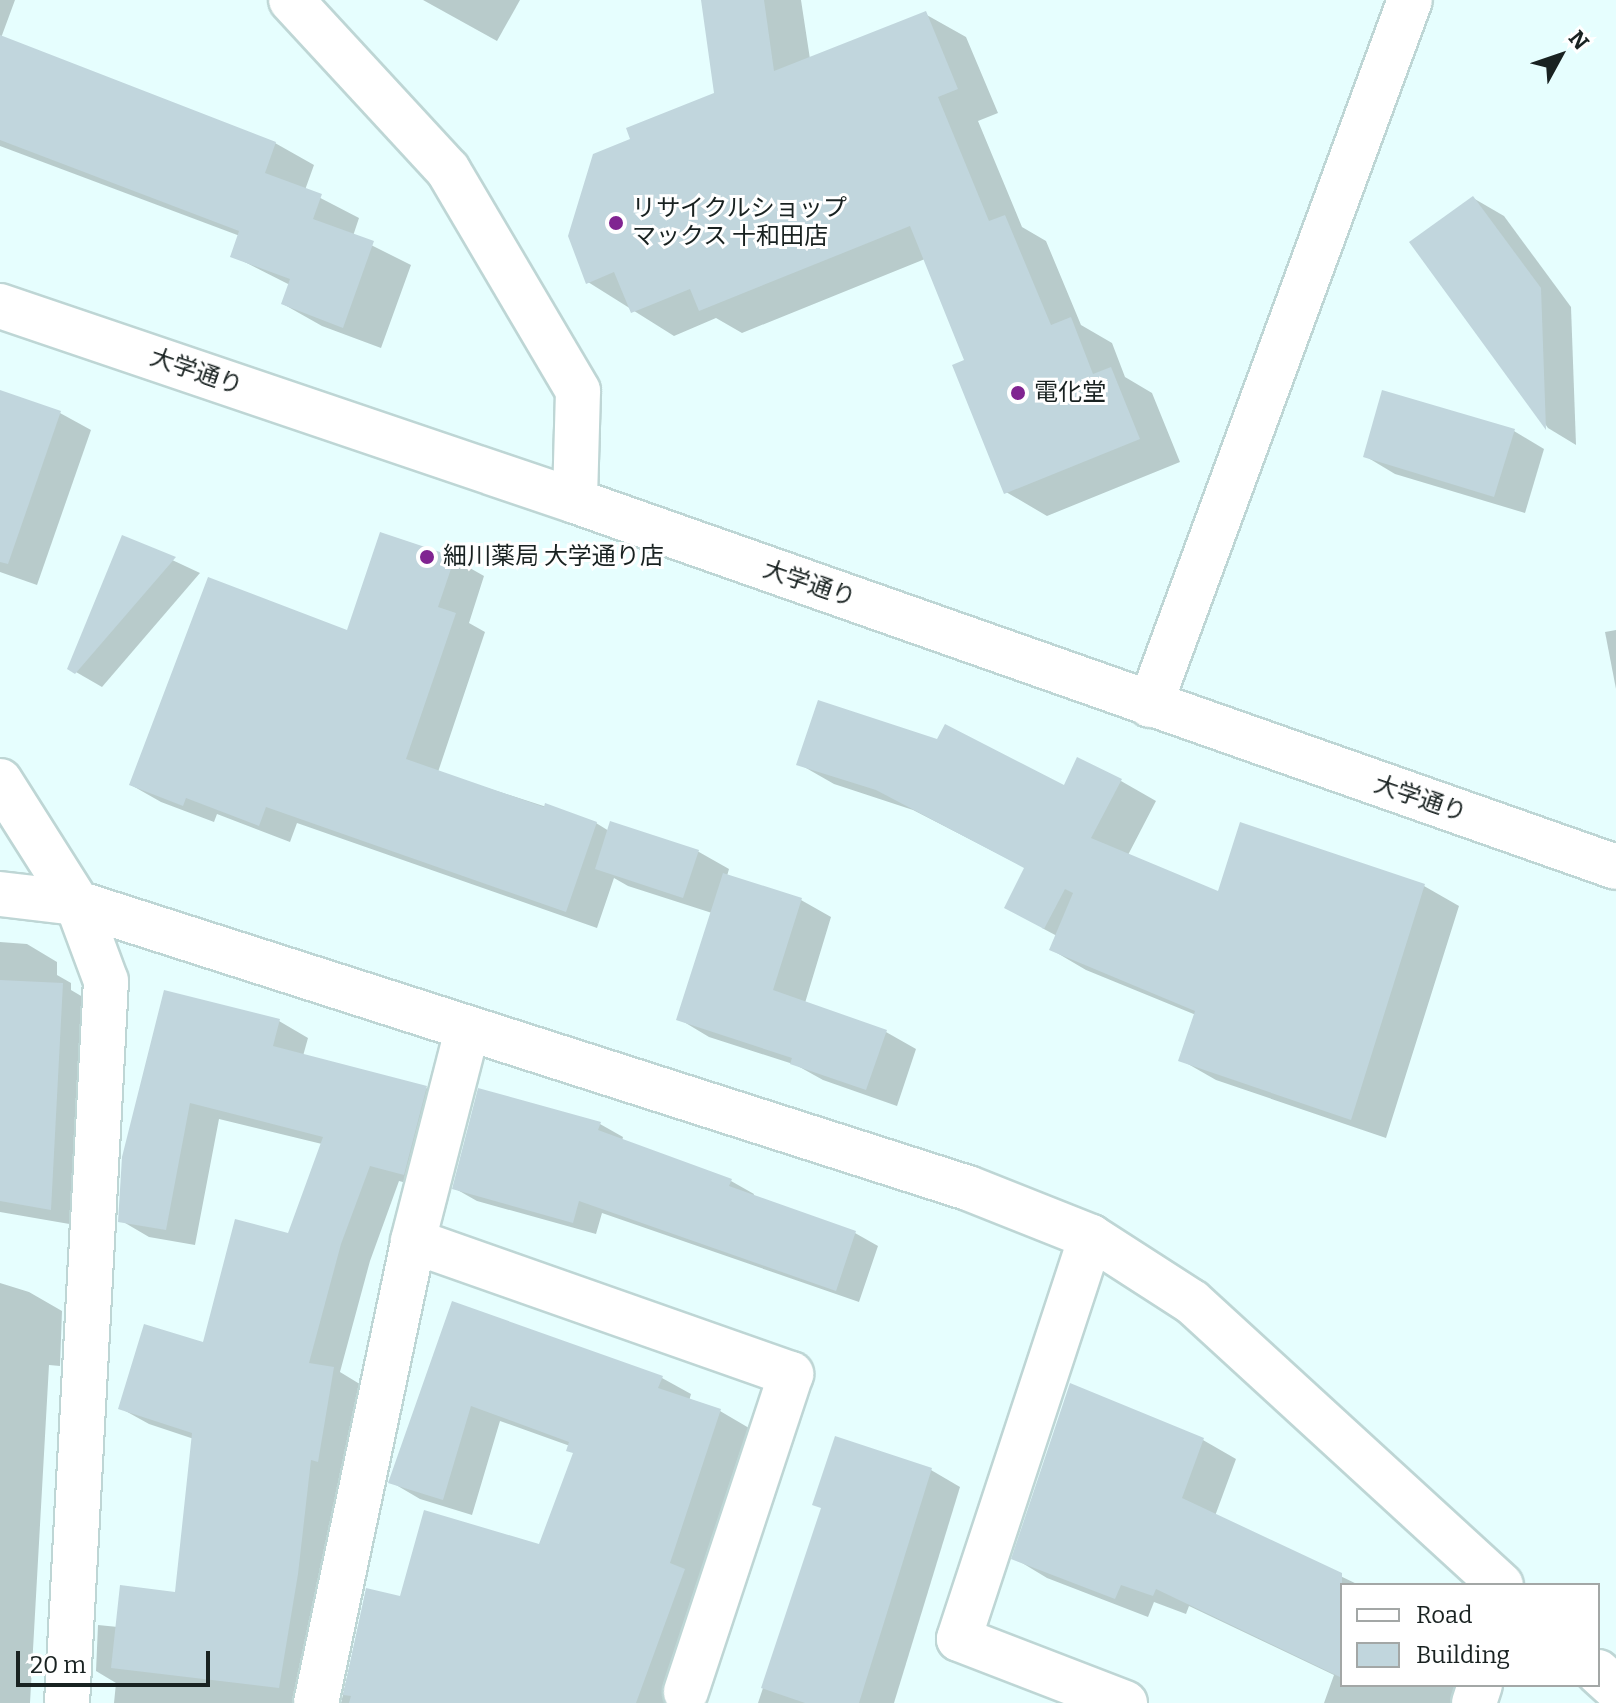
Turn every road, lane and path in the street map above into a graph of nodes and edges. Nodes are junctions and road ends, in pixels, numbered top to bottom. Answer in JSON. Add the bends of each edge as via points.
{"nodes":[{"id":1,"x":291,"y":0,"type":"edge"},
{"id":2,"x":1410,"y":0,"type":"edge"},
{"id":3,"x":0,"y":306,"type":"edge"},
{"id":4,"x":575,"y":501,"type":"junction"},
{"id":5,"x":1150,"y":705,"type":"junction"},
{"id":6,"x":0,"y":781,"type":"edge"},
{"id":7,"x":1616,"y":867,"type":"edge"},
{"id":8,"x":0,"y":894,"type":"edge"},
{"id":9,"x":77,"y":903,"type":"junction"},
{"id":10,"x":467,"y":1030,"type":"junction"},
{"id":11,"x":1091,"y":1237,"type":"junction"},
{"id":12,"x":413,"y":1241,"type":"junction"},
{"id":13,"x":1499,"y":1583,"type":"edge"},
{"id":14,"x":1600,"y":1674,"type":"edge"},
{"id":15,"x":1616,"y":1688,"type":"edge"},
{"id":16,"x":686,"y":1692,"type":"dead end"},
{"id":17,"x":67,"y":1703,"type":"edge"},
{"id":18,"x":316,"y":1703,"type":"edge"},
{"id":19,"x":1125,"y":1703,"type":"edge"}],
"edges":[{"from":1,"to":4,"type":"street","via":[[448,170],[578,391]]},
{"from":2,"to":5,"type":"street"},
{"from":3,"to":4,"type":"street","name":"大学通り"},
{"from":4,"to":5,"type":"street","name":"大学通り"},
{"from":5,"to":7,"type":"street","name":"大学通り"},
{"from":6,"to":9,"type":"street"},
{"from":8,"to":9,"type":"street"},
{"from":9,"to":10,"type":"street"},
{"from":9,"to":17,"type":"street","via":[[106,981]]},
{"from":10,"to":11,"type":"street","via":[[968,1188]]},
{"from":10,"to":12,"type":"street"},
{"from":11,"to":13,"type":"street","via":[[1192,1302]]},
{"from":11,"to":19,"type":"street","via":[[959,1639]]},
{"from":12,"to":16,"type":"street","via":[[791,1374]]},
{"from":12,"to":18,"type":"street"},
{"from":14,"to":15,"type":"street"}]}
